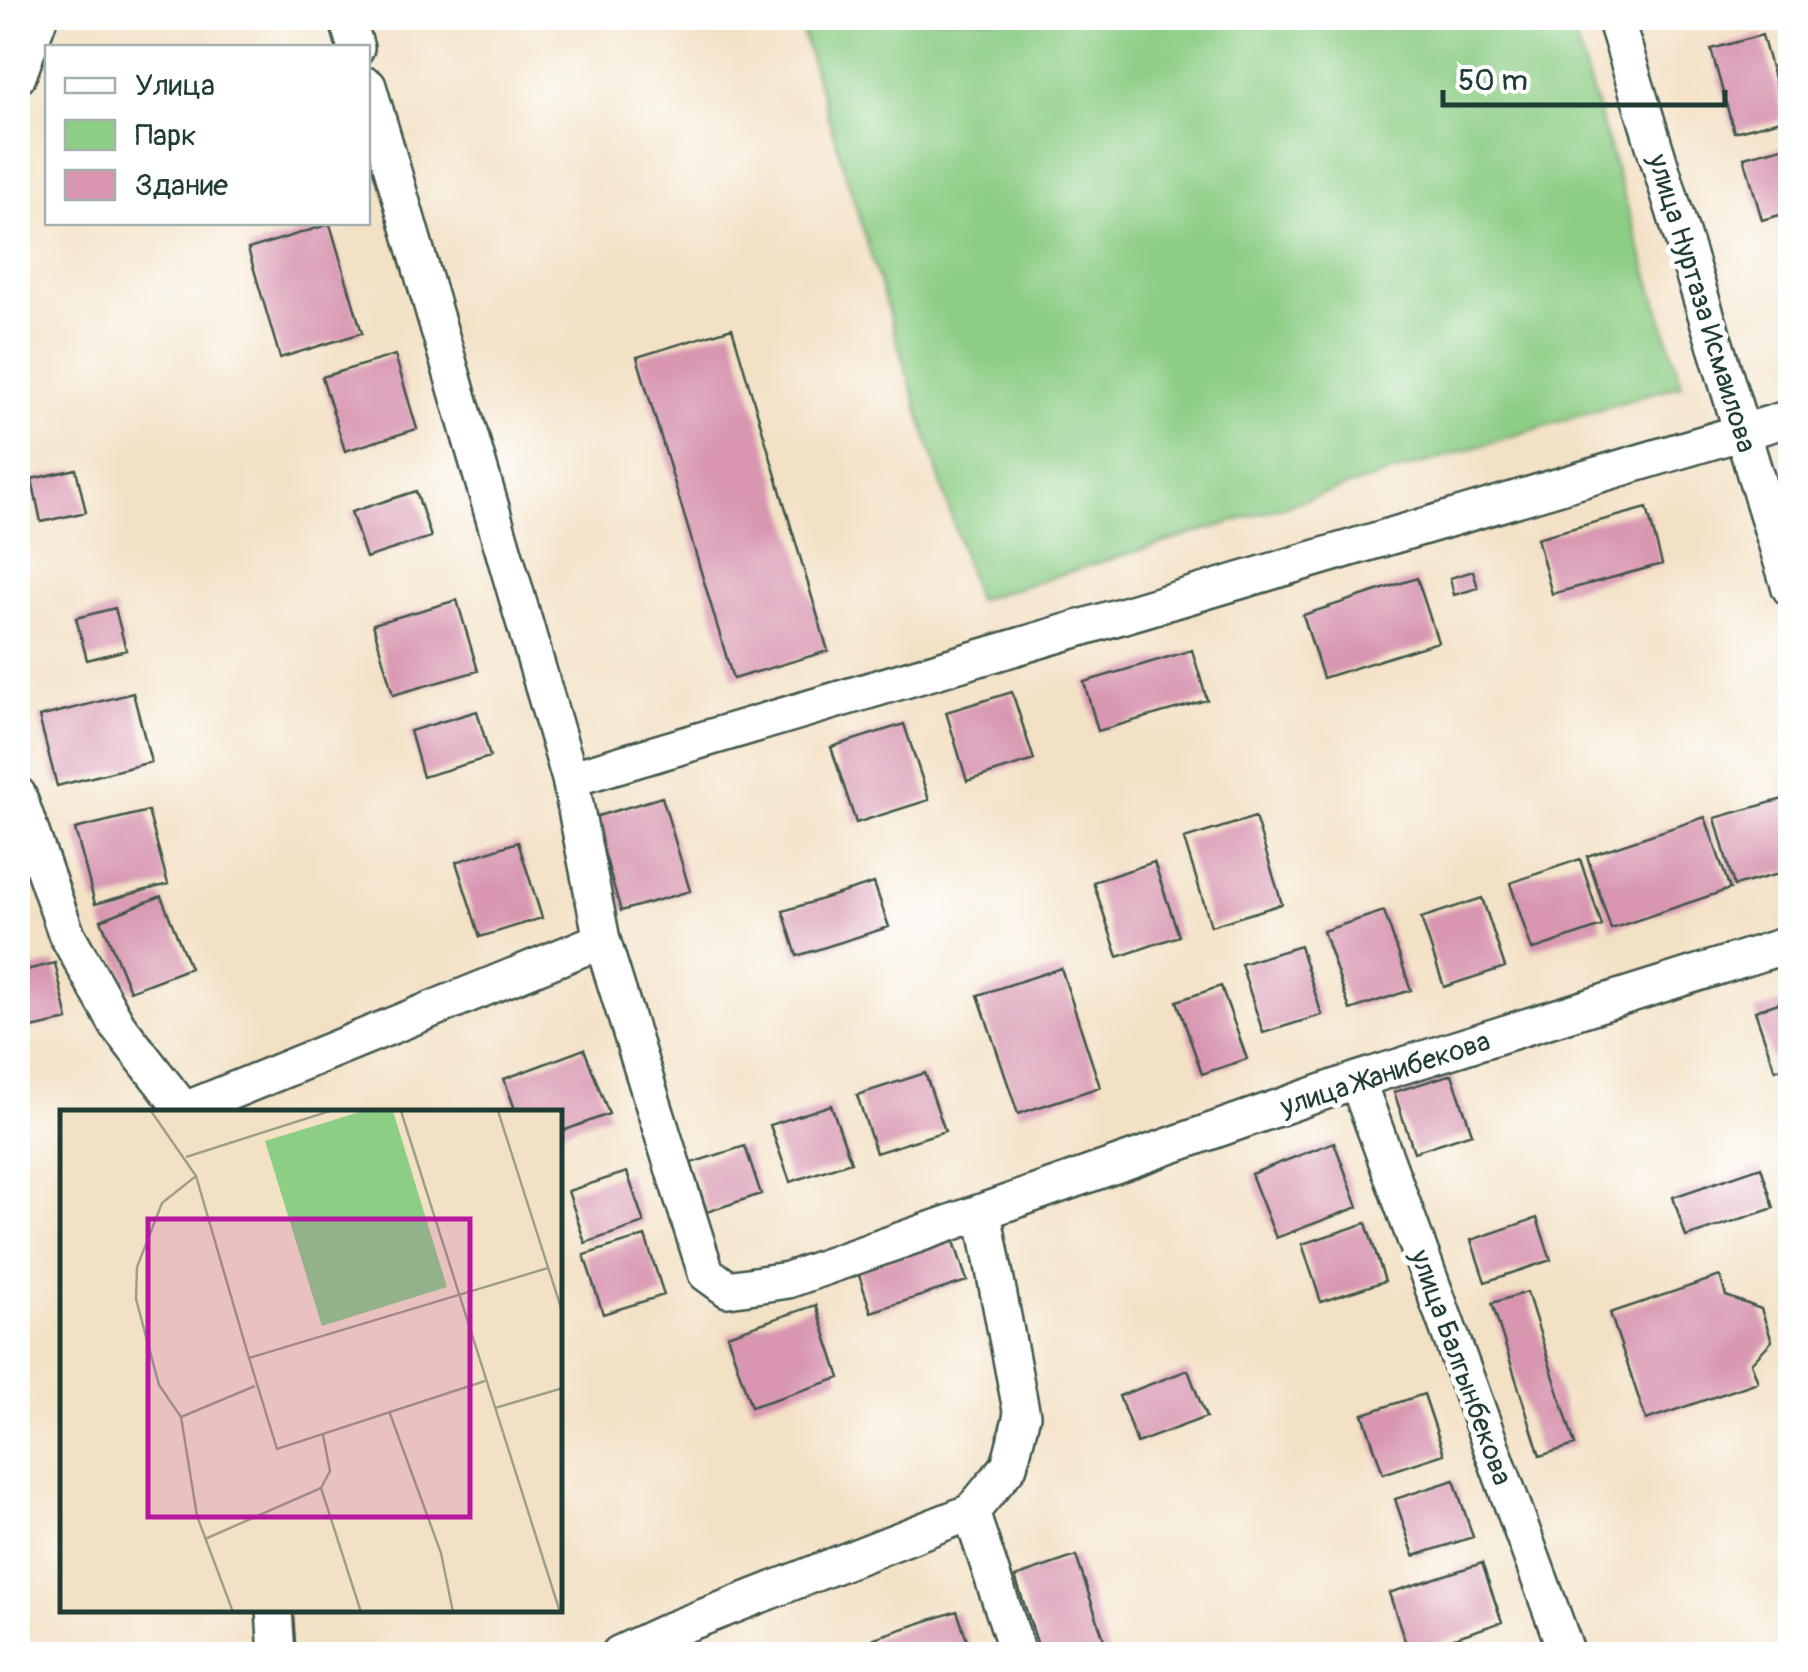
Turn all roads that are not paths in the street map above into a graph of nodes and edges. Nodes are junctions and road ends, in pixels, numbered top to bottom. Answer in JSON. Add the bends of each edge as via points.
{"nodes":[{"id":1,"x":38,"y":18,"type":"edge"},
{"id":2,"x":348,"y":18,"type":"edge"},
{"id":3,"x":1615,"y":18,"type":"edge"},
{"id":4,"x":355,"y":45,"type":"edge"},
{"id":5,"x":18,"y":76,"type":"edge"},
{"id":6,"x":370,"y":93,"type":"edge"},
{"id":7,"x":1790,"y":418,"type":"edge"},
{"id":8,"x":1742,"y":432,"type":"junction"},
{"id":9,"x":1790,"y":588,"type":"edge"},
{"id":10,"x":570,"y":778,"type":"junction"},
{"id":11,"x":18,"y":795,"type":"edge"},
{"id":12,"x":602,"y":940,"type":"junction"},
{"id":13,"x":1790,"y":944,"type":"edge"},
{"id":14,"x":1356,"y":1080,"type":"junction"},
{"id":15,"x":184,"y":1110,"type":"edge"},
{"id":16,"x":187,"y":1110,"type":"edge"},
{"id":17,"x":982,"y":1212,"type":"junction"},
{"id":18,"x":972,"y":1512,"type":"junction"},
{"id":19,"x":274,"y":1612,"type":"edge"},
{"id":20,"x":278,"y":1654,"type":"edge"},
{"id":21,"x":619,"y":1654,"type":"edge"},
{"id":22,"x":1018,"y":1654,"type":"edge"},
{"id":23,"x":1567,"y":1654,"type":"edge"}],
"edges":[{"from":1,"to":5,"type":"street"},
{"from":2,"to":4,"type":"street"},
{"from":3,"to":8,"type":"street","name":"улица Нуртаза Исмаилова"},
{"from":6,"to":10,"type":"street"},
{"from":7,"to":8,"type":"street"},
{"from":8,"to":9,"type":"street","name":"улица Нуртаза Исмаилова"},
{"from":8,"to":10,"type":"street"},
{"from":10,"to":12,"type":"street"},
{"from":11,"to":15,"type":"street","via":[[66,933],[118,1026]]},
{"from":12,"to":16,"type":"street"},
{"from":12,"to":17,"type":"street","name":"улица Жанибекова","via":[[706,1273],[728,1289],[788,1280]]},
{"from":13,"to":14,"type":"street","name":"улица Жанибекова"},
{"from":14,"to":17,"type":"street","name":"улица Жанибекова"},
{"from":14,"to":23,"type":"street","name":"улица Балгынбекова"},
{"from":17,"to":18,"type":"street","via":[[1022,1415],[1010,1466]]},
{"from":18,"to":21,"type":"street"},
{"from":18,"to":22,"type":"street"},
{"from":19,"to":20,"type":"street"}]}
